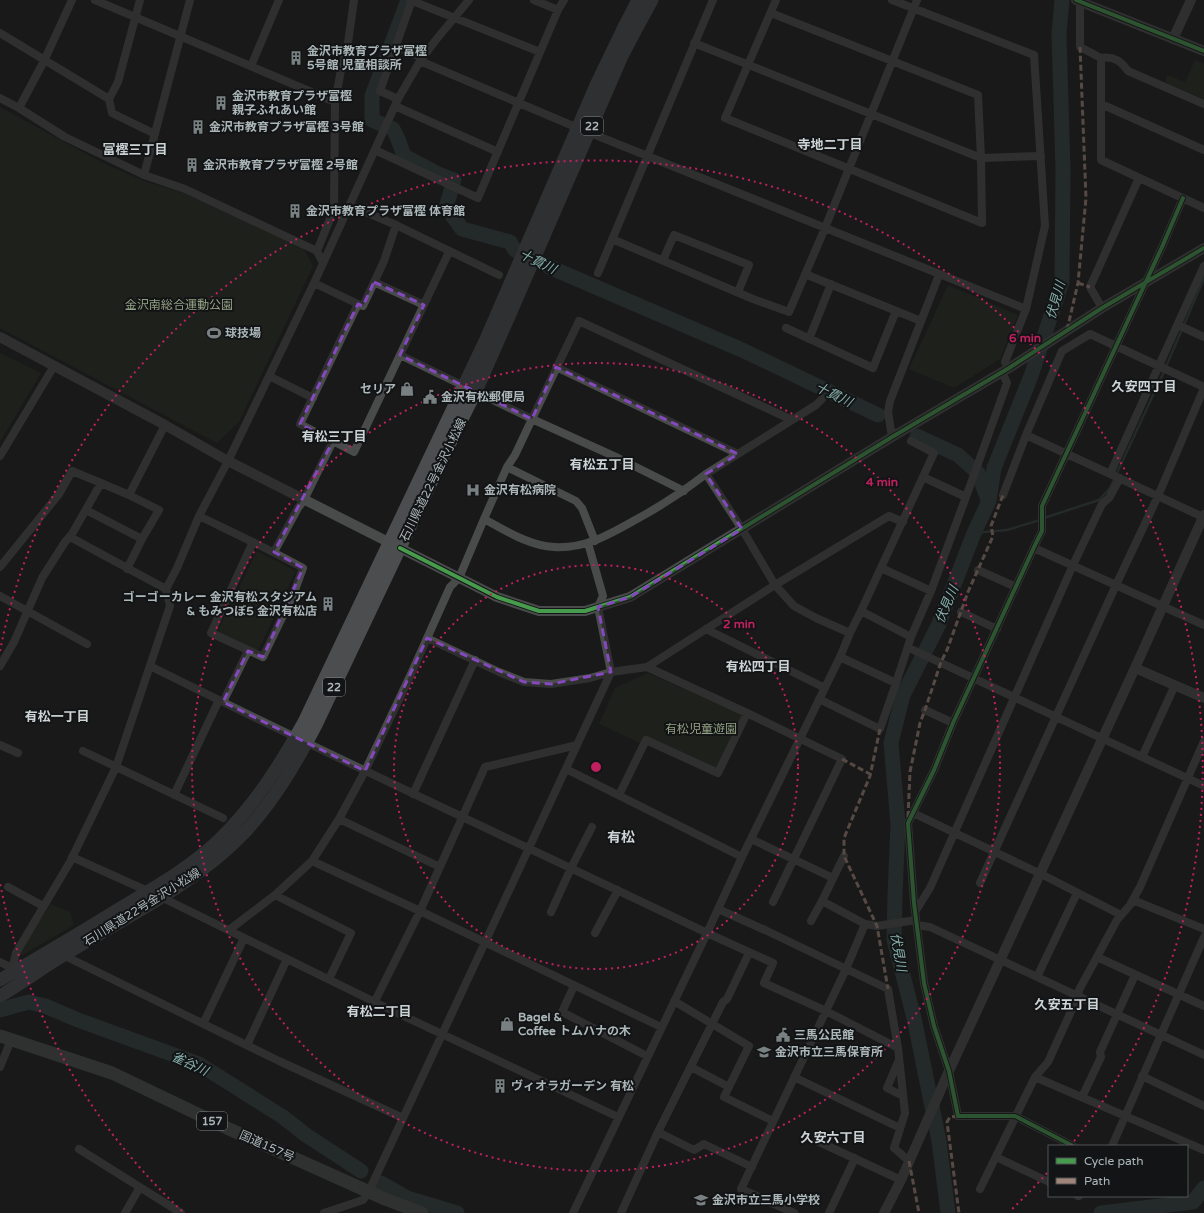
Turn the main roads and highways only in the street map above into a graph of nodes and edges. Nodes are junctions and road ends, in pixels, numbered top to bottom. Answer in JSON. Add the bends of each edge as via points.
{"nodes":[{"id":1,"x":638,"y":0,"type":"edge"},
{"id":2,"x":652,"y":0,"type":"edge"},
{"id":3,"x":583,"y":130,"type":"junction"},
{"id":4,"x":528,"y":256,"type":"junction"},
{"id":5,"x":394,"y":545,"type":"junction"},
{"id":6,"x":301,"y":739,"type":"junction"},
{"id":7,"x":8,"y":974,"type":"edge"},
{"id":8,"x":0,"y":996,"type":"edge"},
{"id":9,"x":6,"y":1038,"type":"edge"},
{"id":10,"x":422,"y":1213,"type":"edge"}],
"edges":[{"from":1,"to":3,"type":"main road","name":"石川県道22号金沢小松線","number":"22","via":[[607,60]]},
{"from":2,"to":3,"type":"main road","name":"石川県道22号金沢小松線","number":"22"},
{"from":3,"to":4,"type":"main road","name":"石川県道22号金沢小松線","number":"22"},
{"from":4,"to":5,"type":"main road","name":"石川県道22号金沢小松線","number":"22","via":[[463,385]]},
{"from":4,"to":5,"type":"main road","name":"石川県道22号金沢小松線","number":"22","via":[[476,391]]},
{"from":5,"to":6,"type":"main road","name":"石川県道22号金沢小松線","number":"22","via":[[304,722]]},
{"from":6,"to":7,"type":"main road","name":"石川県道22号金沢小松線","number":"22","via":[[253,803],[224,835],[196,859],[148,891]]},
{"from":6,"to":8,"type":"main road","name":"石川県道22号金沢小松線","number":"22","via":[[285,780],[257,818],[192,878]]},
{"from":9,"to":10,"type":"highway","name":"国道157号","number":"157","via":[[112,1073],[228,1128]]}]}
